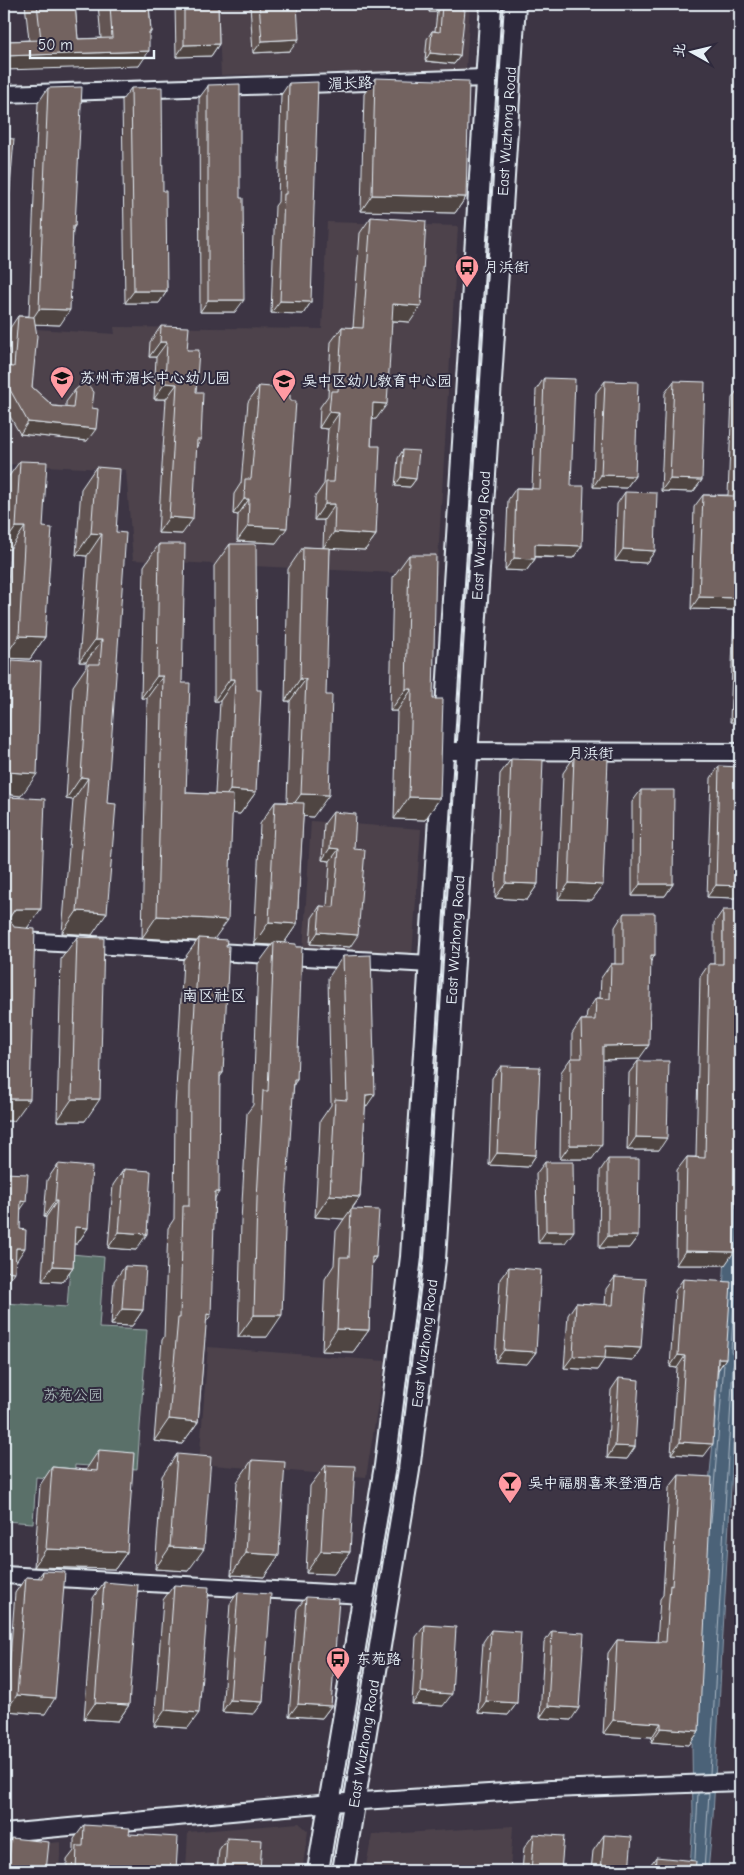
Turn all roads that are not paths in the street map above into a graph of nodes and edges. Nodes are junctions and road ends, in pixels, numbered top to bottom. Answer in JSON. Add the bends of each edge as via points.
{"nodes":[{"id":1,"x":491,"y":4,"type":"edge"},
{"id":2,"x":515,"y":4,"type":"edge"},
{"id":3,"x":486,"y":78,"type":"junction"},
{"id":4,"x":4,"y":94,"type":"edge"},
{"id":5,"x":442,"y":751,"type":"junction"},
{"id":6,"x":740,"y":752,"type":"edge"},
{"id":7,"x":466,"y":753,"type":"junction"},
{"id":8,"x":4,"y":940,"type":"edge"},
{"id":9,"x":430,"y":964,"type":"junction"},
{"id":10,"x":4,"y":1575,"type":"edge"},
{"id":11,"x":364,"y":1595,"type":"junction"},
{"id":12,"x":732,"y":1782,"type":"edge"},
{"id":13,"x":330,"y":1803,"type":"junction"},
{"id":14,"x":354,"y":1803,"type":"junction"},
{"id":15,"x":4,"y":1833,"type":"edge"},
{"id":16,"x":318,"y":1871,"type":"edge"},
{"id":17,"x":342,"y":1871,"type":"edge"}],
"edges":[{"from":1,"to":3,"type":"main road","name":"East Wuzhong Road"},
{"from":2,"to":7,"type":"main road","name":"East Wuzhong Road"},
{"from":3,"to":4,"type":"street","name":"湄长路"},
{"from":3,"to":5,"type":"main road","name":"East Wuzhong Road"},
{"from":5,"to":7,"type":"street","name":"月浜街"},
{"from":5,"to":9,"type":"main road","name":"East Wuzhong Road"},
{"from":6,"to":7,"type":"street","name":"月浜街"},
{"from":7,"to":14,"type":"main road","name":"East Wuzhong Road","via":[[431,1301],[409,1470]]},
{"from":8,"to":9,"type":"street"},
{"from":9,"to":11,"type":"main road","name":"East Wuzhong Road","via":[[407,1290]]},
{"from":10,"to":11,"type":"street"},
{"from":11,"to":13,"type":"main road","name":"East Wuzhong Road"},
{"from":12,"to":14,"type":"street","via":[[551,1789]]},
{"from":13,"to":14,"type":"street"},
{"from":13,"to":15,"type":"street"},
{"from":13,"to":16,"type":"main road","name":"East Wuzhong Road"},
{"from":14,"to":17,"type":"main road","name":"East Wuzhong Road"}]}
